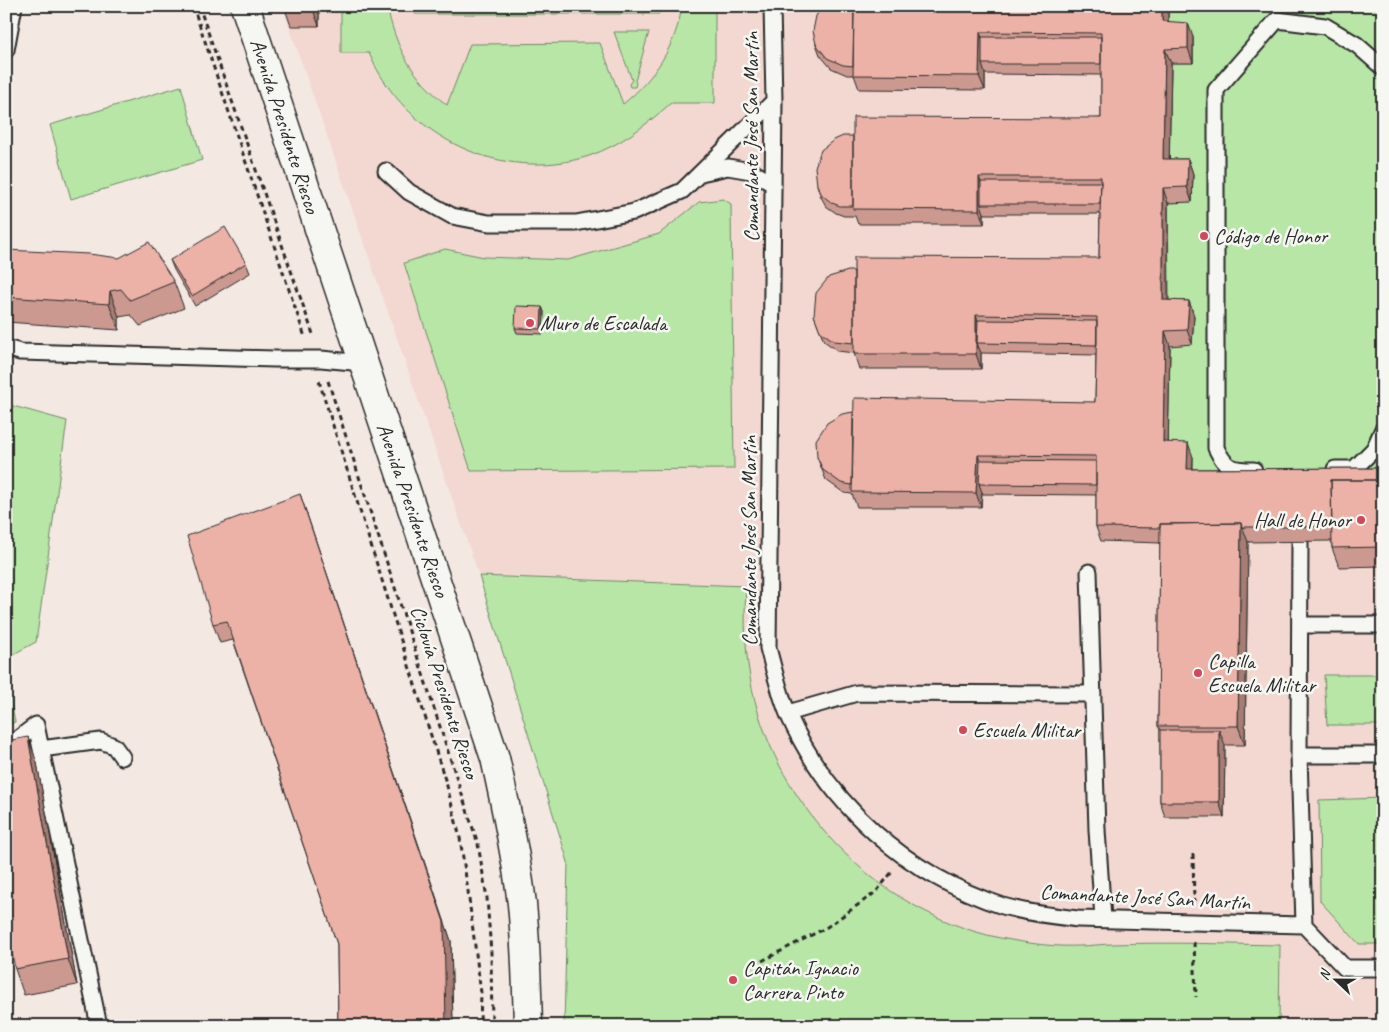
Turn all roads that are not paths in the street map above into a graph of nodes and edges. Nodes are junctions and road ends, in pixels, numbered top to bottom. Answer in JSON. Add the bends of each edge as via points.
{"nodes":[{"id":1,"x":14,"y":6,"type":"edge"},
{"id":2,"x":245,"y":6,"type":"edge"},
{"id":3,"x":772,"y":6,"type":"edge"},
{"id":4,"x":6,"y":50,"type":"edge"},
{"id":5,"x":1383,"y":68,"type":"edge"},
{"id":6,"x":774,"y":102,"type":"junction"},
{"id":7,"x":386,"y":170,"type":"dead end"},
{"id":8,"x":701,"y":173,"type":"junction"},
{"id":9,"x":773,"y":184,"type":"junction"},
{"id":10,"x":6,"y":348,"type":"edge"},
{"id":11,"x":363,"y":363,"type":"junction"},
{"id":12,"x":1383,"y":428,"type":"edge"},
{"id":13,"x":1273,"y":470,"type":"edge"},
{"id":14,"x":1318,"y":470,"type":"edge"},
{"id":15,"x":1300,"y":542,"type":"edge"},
{"id":16,"x":1090,"y":572,"type":"dead end"},
{"id":17,"x":1301,"y":625,"type":"junction"},
{"id":18,"x":1383,"y":625,"type":"edge"},
{"id":19,"x":1093,"y":694,"type":"junction"},
{"id":20,"x":788,"y":713,"type":"junction"},
{"id":21,"x":6,"y":748,"type":"edge"},
{"id":22,"x":41,"y":749,"type":"junction"},
{"id":23,"x":1299,"y":755,"type":"junction"},
{"id":24,"x":1383,"y":755,"type":"edge"},
{"id":25,"x":122,"y":757,"type":"dead end"},
{"id":26,"x":1103,"y":919,"type":"junction"},
{"id":27,"x":1304,"y":925,"type":"junction"},
{"id":28,"x":1383,"y":968,"type":"edge"},
{"id":29,"x":99,"y":1026,"type":"edge"},
{"id":30,"x":528,"y":1026,"type":"edge"}],
"edges":[{"from":1,"to":4,"type":"lane"},
{"from":2,"to":11,"type":"main road","name":"Avenida Presidente Riesco"},
{"from":3,"to":6,"type":"lane","name":"Comandante José San Martín"},
{"from":5,"to":13,"type":"lane","via":[[1357,45],[1325,26],[1277,20],[1216,90],[1216,448],[1222,462],[1237,470]]},
{"from":6,"to":8,"type":"lane"},
{"from":6,"to":9,"type":"lane","name":"Comandante José San Martín"},
{"from":7,"to":8,"type":"lane","via":[[409,192],[452,216],[489,223],[576,223],[634,212],[682,191]]},
{"from":8,"to":9,"type":"lane","via":[[728,167],[751,171]]},
{"from":9,"to":20,"type":"lane","name":"Comandante José San Martín","via":[[768,648]]},
{"from":10,"to":11,"type":"lane","via":[[20,352],[317,359]]},
{"from":11,"to":30,"type":"main road","name":"Avenida Presidente Riesco","via":[[494,758],[515,852],[522,905]]},
{"from":12,"to":14,"type":"lane","via":[[1374,449],[1354,468]]},
{"from":15,"to":17,"type":"lane"},
{"from":16,"to":19,"type":"lane"},
{"from":17,"to":18,"type":"lane"},
{"from":17,"to":23,"type":"lane"},
{"from":19,"to":20,"type":"lane","via":[[857,693]]},
{"from":19,"to":26,"type":"lane"},
{"from":20,"to":26,"type":"lane","name":"Comandante José San Martín","via":[[805,747],[848,808],[904,858],[969,894],[1004,906],[1040,915]]},
{"from":21,"to":22,"type":"lane","via":[[36,725]]},
{"from":22,"to":25,"type":"lane","via":[[101,741],[114,746]]},
{"from":22,"to":29,"type":"lane"},
{"from":23,"to":24,"type":"lane"},
{"from":23,"to":27,"type":"lane"},
{"from":26,"to":27,"type":"lane","name":"Comandante José San Martín"},
{"from":27,"to":28,"type":"lane","via":[[1345,968]]}]}
